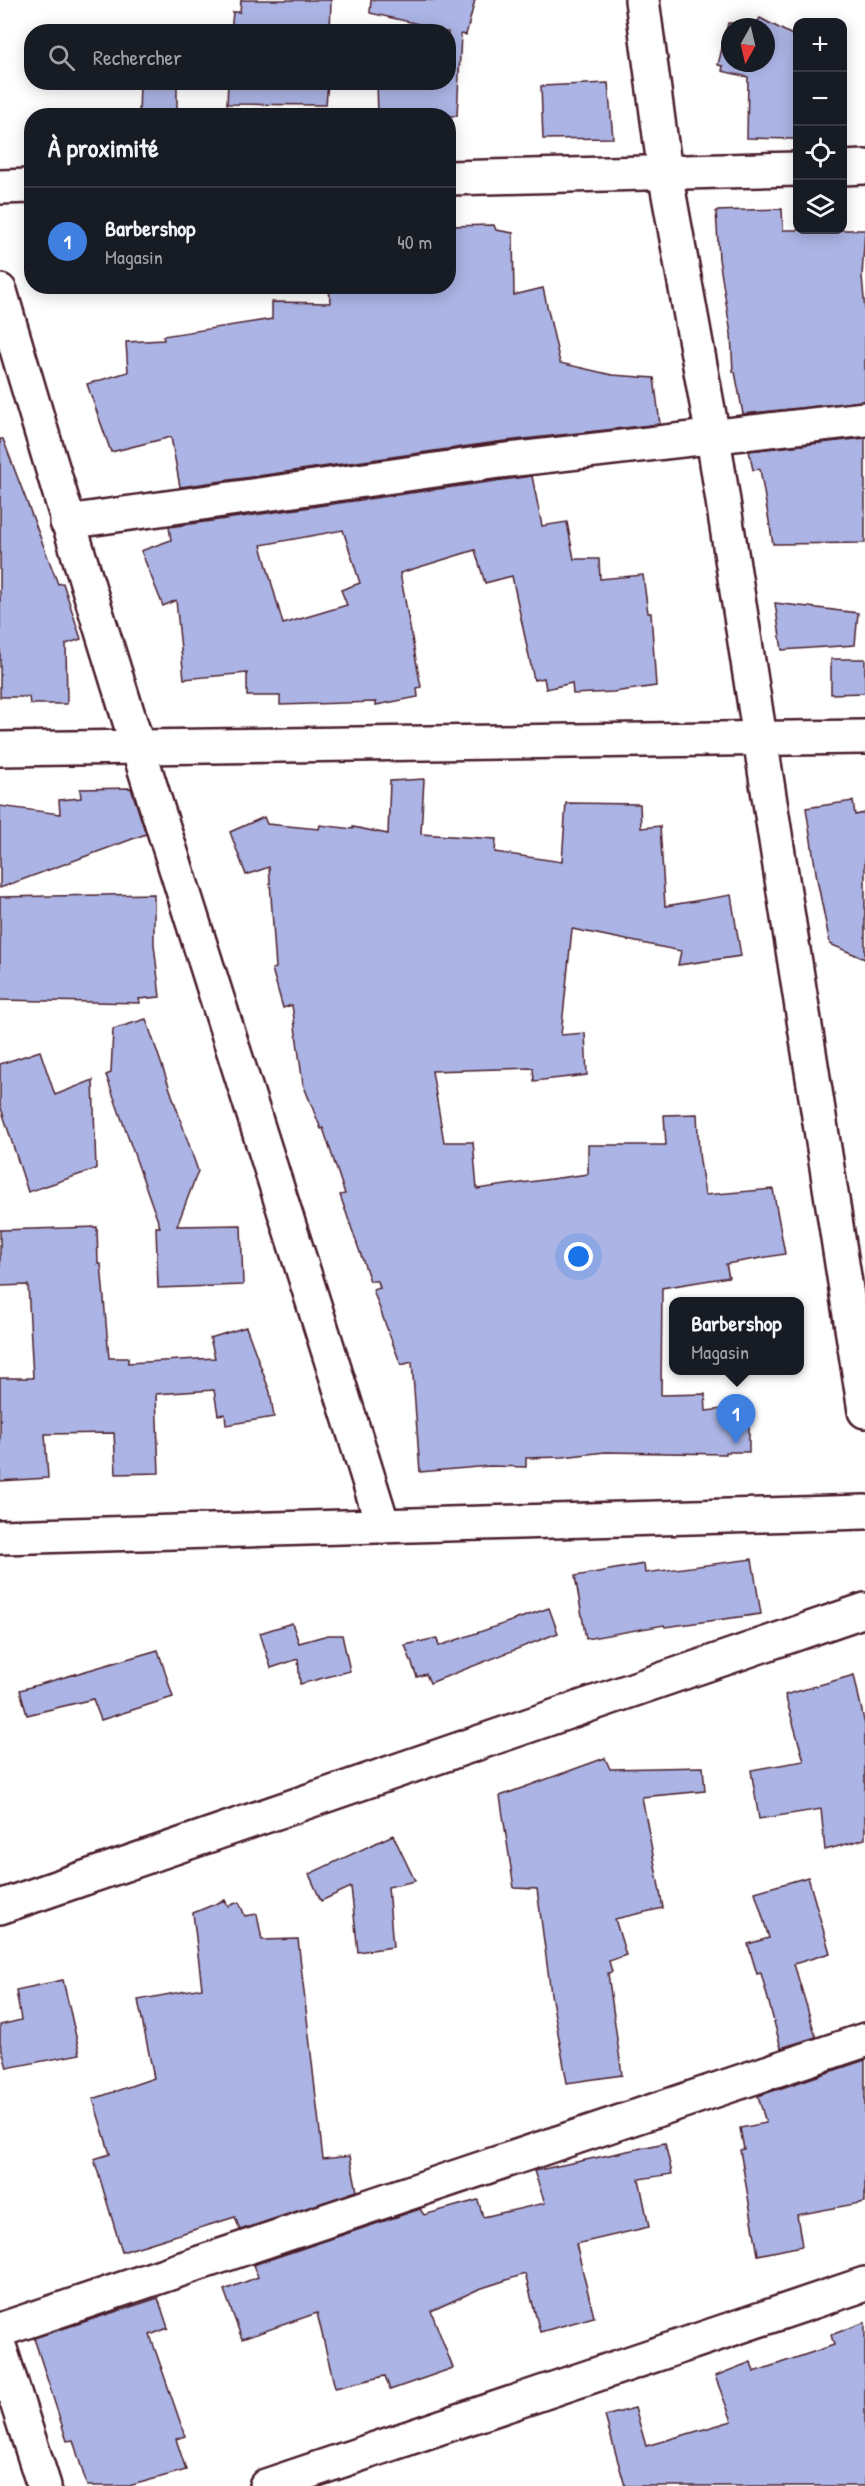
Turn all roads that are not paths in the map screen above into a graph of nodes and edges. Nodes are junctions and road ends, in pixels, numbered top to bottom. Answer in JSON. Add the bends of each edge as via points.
{"nodes":[{"id":1,"x":642,"y":0,"type":"edge"},
{"id":2,"x":865,"y":167,"type":"edge"},
{"id":3,"x":847,"y":168,"type":"edge"},
{"id":4,"x":793,"y":169,"type":"edge"},
{"id":5,"x":665,"y":173,"type":"junction"},
{"id":6,"x":456,"y":178,"type":"edge"},
{"id":7,"x":24,"y":186,"type":"edge"},
{"id":8,"x":0,"y":187,"type":"edge"},
{"id":9,"x":0,"y":291,"type":"edge"},
{"id":10,"x":865,"y":419,"type":"edge"},
{"id":11,"x":712,"y":437,"type":"junction"},
{"id":12,"x":67,"y":522,"type":"junction"},
{"id":13,"x":865,"y":737,"type":"edge"},
{"id":14,"x":760,"y":739,"type":"junction"},
{"id":15,"x":138,"y":747,"type":"junction"},
{"id":16,"x":0,"y":749,"type":"edge"},
{"id":17,"x":865,"y":1411,"type":"edge"},
{"id":18,"x":865,"y":1512,"type":"edge"},
{"id":19,"x":383,"y":1526,"type":"junction"},
{"id":20,"x":0,"y":1537,"type":"edge"},
{"id":21,"x":865,"y":1610,"type":"edge"},
{"id":22,"x":0,"y":1907,"type":"edge"},
{"id":23,"x":865,"y":2040,"type":"edge"},
{"id":24,"x":865,"y":2284,"type":"edge"},
{"id":25,"x":0,"y":2330,"type":"edge"},
{"id":26,"x":0,"y":2349,"type":"edge"},
{"id":27,"x":44,"y":2486,"type":"edge"},
{"id":28,"x":266,"y":2486,"type":"edge"}],
"edges":[{"from":1,"to":5,"type":"street"},
{"from":2,"to":3,"type":"street"},
{"from":4,"to":5,"type":"street"},
{"from":5,"to":6,"type":"street"},
{"from":5,"to":11,"type":"street"},
{"from":7,"to":8,"type":"street"},
{"from":9,"to":12,"type":"street"},
{"from":10,"to":11,"type":"street"},
{"from":11,"to":12,"type":"street","via":[[487,463]]},
{"from":11,"to":14,"type":"street"},
{"from":12,"to":15,"type":"street"},
{"from":13,"to":14,"type":"street"},
{"from":14,"to":15,"type":"street"},
{"from":14,"to":17,"type":"street"},
{"from":15,"to":16,"type":"street"},
{"from":15,"to":19,"type":"street"},
{"from":18,"to":19,"type":"street"},
{"from":19,"to":20,"type":"street"},
{"from":21,"to":22,"type":"street"},
{"from":23,"to":25,"type":"street"},
{"from":24,"to":28,"type":"street"},
{"from":26,"to":27,"type":"street"}]}
